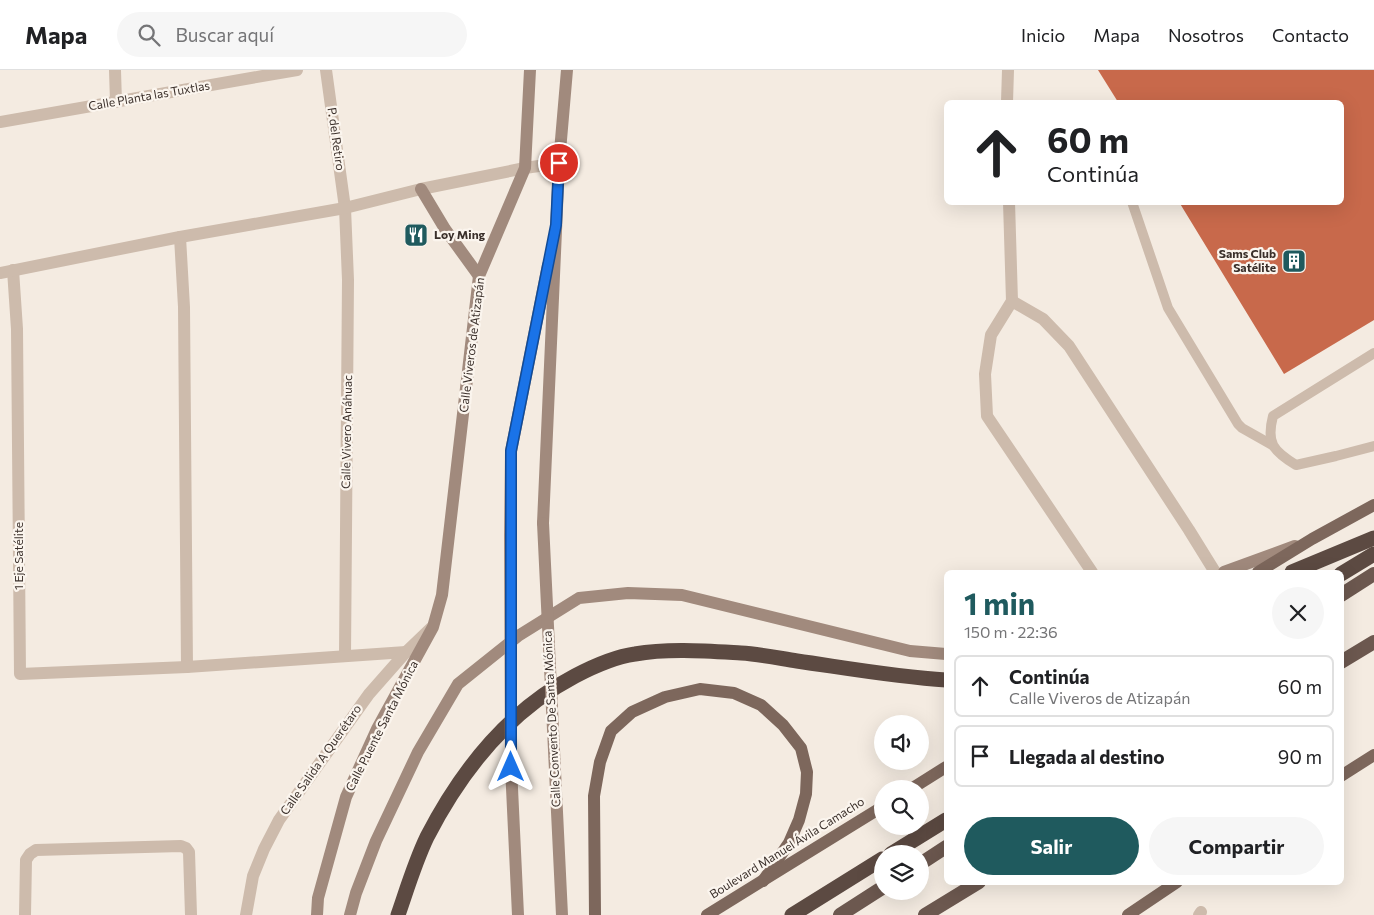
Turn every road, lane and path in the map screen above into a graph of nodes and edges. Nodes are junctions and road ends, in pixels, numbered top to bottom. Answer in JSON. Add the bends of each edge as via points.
{"nodes":[{"id":1,"x":115,"y":70,"type":"edge"},
{"id":2,"x":297,"y":70,"type":"edge"},
{"id":3,"x":326,"y":70,"type":"edge"},
{"id":4,"x":530,"y":70,"type":"edge"},
{"id":5,"x":567,"y":70,"type":"edge"},
{"id":6,"x":1008,"y":70,"type":"edge"},
{"id":7,"x":1007,"y":100,"type":"edge"},
{"id":8,"x":116,"y":102,"type":"junction"},
{"id":9,"x":0,"y":122,"type":"edge"},
{"id":10,"x":559,"y":163,"type":"junction"},
{"id":11,"x":525,"y":168,"type":"junction"},
{"id":12,"x":421,"y":189,"type":"junction"},
{"id":13,"x":1009,"y":205,"type":"edge"},
{"id":14,"x":1133,"y":205,"type":"edge"},
{"id":15,"x":345,"y":208,"type":"junction"},
{"id":16,"x":556,"y":225,"type":"junction"},
{"id":17,"x":180,"y":237,"type":"junction"},
{"id":18,"x":6,"y":271,"type":"edge"},
{"id":19,"x":479,"y":276,"type":"junction"},
{"id":20,"x":1012,"y":301,"type":"junction"},
{"id":21,"x":1374,"y":353,"type":"edge"},
{"id":22,"x":1272,"y":445,"type":"junction"},
{"id":23,"x":1374,"y":446,"type":"edge"},
{"id":24,"x":1374,"y":504,"type":"edge"},
{"id":25,"x":1374,"y":538,"type":"edge"},
{"id":26,"x":1312,"y":539,"type":"junction"},
{"id":27,"x":1374,"y":554,"type":"edge"},
{"id":28,"x":1091,"y":570,"type":"edge"},
{"id":29,"x":1214,"y":570,"type":"edge"},
{"id":30,"x":1229,"y":570,"type":"edge"},
{"id":31,"x":1261,"y":570,"type":"edge"},
{"id":32,"x":1297,"y":570,"type":"edge"},
{"id":33,"x":1344,"y":572,"type":"edge"},
{"id":34,"x":1374,"y":574,"type":"edge"},
{"id":35,"x":1344,"y":593,"type":"edge"},
{"id":36,"x":433,"y":627,"type":"junction"},
{"id":37,"x":1374,"y":642,"type":"edge"},
{"id":38,"x":406,"y":652,"type":"junction"},
{"id":39,"x":944,"y":654,"type":"edge"},
{"id":40,"x":345,"y":656,"type":"junction"},
{"id":41,"x":1344,"y":660,"type":"edge"},
{"id":42,"x":187,"y":667,"type":"junction"},
{"id":43,"x":944,"y":680,"type":"edge"},
{"id":44,"x":1374,"y":754,"type":"edge"},
{"id":45,"x":944,"y":768,"type":"edge"},
{"id":46,"x":1344,"y":774,"type":"edge"},
{"id":47,"x":925,"y":780,"type":"edge"},
{"id":48,"x":874,"y":812,"type":"edge"},
{"id":49,"x":944,"y":821,"type":"edge"},
{"id":50,"x":906,"y":845,"type":"edge"},
{"id":51,"x":944,"y":848,"type":"edge"},
{"id":52,"x":929,"y":858,"type":"edge"},
{"id":53,"x":874,"y":864,"type":"edge"},
{"id":54,"x":763,"y":881,"type":"junction"},
{"id":55,"x":974,"y":885,"type":"edge"},
{"id":56,"x":1173,"y":885,"type":"edge"},
{"id":57,"x":874,"y":893,"type":"edge"},
{"id":58,"x":25,"y":915,"type":"edge"},
{"id":59,"x":191,"y":915,"type":"edge"},
{"id":60,"x":246,"y":915,"type":"edge"},
{"id":61,"x":317,"y":915,"type":"edge"},
{"id":62,"x":350,"y":915,"type":"edge"},
{"id":63,"x":398,"y":915,"type":"edge"},
{"id":64,"x":518,"y":915,"type":"edge"},
{"id":65,"x":562,"y":915,"type":"edge"},
{"id":66,"x":595,"y":915,"type":"edge"},
{"id":67,"x":707,"y":915,"type":"edge"},
{"id":68,"x":792,"y":915,"type":"edge"},
{"id":69,"x":840,"y":915,"type":"edge"},
{"id":70,"x":925,"y":915,"type":"edge"},
{"id":71,"x":1128,"y":915,"type":"edge"}],
"edges":[{"from":1,"to":8,"type":"street"},
{"from":2,"to":8,"type":"street","name":"Calle Planta las Tuxtlas"},
{"from":3,"to":15,"type":"street","name":"P. del Retiro"},
{"from":4,"to":11,"type":"main road","name":"Calle Viveros de Atizapán"},
{"from":5,"to":10,"type":"main road"},
{"from":6,"to":7,"type":"street"},
{"from":8,"to":9,"type":"street","name":"Calle Planta las Tuxtlas"},
{"from":10,"to":11,"type":"street"},
{"from":10,"to":16,"type":"main road"},
{"from":11,"to":12,"type":"street"},
{"from":11,"to":19,"type":"main road","name":"Calle Viveros de Atizapán"},
{"from":12,"to":15,"type":"street"},
{"from":12,"to":19,"type":"main road"},
{"from":13,"to":20,"type":"street"},
{"from":14,"to":22,"type":"lane","via":[[1168,308],[1238,424]]},
{"from":15,"to":17,"type":"street"},
{"from":15,"to":40,"type":"street","name":"Calle Vivero Anáhuac","via":[[348,280]]},
{"from":16,"to":64,"type":"main road","bridge":true,"via":[[511,451],[511,767]]},
{"from":16,"to":65,"type":"main road","name":"Calle Convento De Santa Mónica","bridge":true,"via":[[542,523]]},
{"from":17,"to":18,"type":"street"},
{"from":17,"to":42,"type":"street","via":[[184,307]]},
{"from":18,"to":42,"type":"street","name":"1 Eje Satélite","via":[[17,329],[20,674]]},
{"from":19,"to":36,"type":"main road","name":"Calle Viveros de Atizapán","via":[[442,595]]},
{"from":20,"to":28,"type":"street","via":[[991,335],[985,374],[987,416]]},
{"from":20,"to":29,"type":"street","via":[[1042,319],[1069,346]]},
{"from":21,"to":22,"type":"lane","via":[[1274,416],[1270,430]]},
{"from":22,"to":23,"type":"lane","via":[[1282,457],[1296,465]]},
{"from":24,"to":26,"type":"main road"},
{"from":25,"to":32,"type":"highway"},
{"from":26,"to":30,"type":"main road"},
{"from":26,"to":31,"type":"main road"},
{"from":27,"to":33,"type":"highway"},
{"from":34,"to":35,"type":"highway"},
{"from":36,"to":38,"type":"street","name":"Calle Salida A Querétaro"},
{"from":36,"to":61,"type":"main road","name":"Calle Puente Santa Mónica","via":[[377,729],[346,797],[318,898]]},
{"from":37,"to":41,"type":"highway"},
{"from":38,"to":40,"type":"street","name":"1 Eje Satélite"},
{"from":38,"to":60,"type":"street","name":"Calle Salida A Querétaro","via":[[368,694],[279,820],[253,876]]},
{"from":39,"to":62,"type":"main road","via":[[910,651],[682,595],[628,593],[579,598],[518,636],[458,684],[418,752],[356,892]]},
{"from":40,"to":42,"type":"street","name":"1 Eje Satélite"},
{"from":43,"to":63,"type":"highway","via":[[742,653],[676,650],[635,654],[596,665],[544,694],[517,716],[477,758],[454,789],[427,838]]},
{"from":44,"to":46,"type":"main road"},
{"from":45,"to":47,"type":"main road"},
{"from":48,"to":54,"type":"main road","name":"Boulevard Manuel Ávila Camacho"},
{"from":49,"to":50,"type":"highway"},
{"from":51,"to":52,"type":"highway"},
{"from":53,"to":68,"type":"highway"},
{"from":54,"to":66,"type":"main road","via":[[789,843],[799,820],[806,794],[807,772],[801,748],[784,726],[761,705],[734,693],[700,689],[657,700],[632,712],[611,731],[600,762],[594,796]]},
{"from":54,"to":67,"type":"main road","name":"Boulevard Manuel Ávila Camacho"},
{"from":55,"to":70,"type":"highway"},
{"from":56,"to":71,"type":"main road"},
{"from":57,"to":69,"type":"highway"},
{"from":58,"to":59,"type":"street","via":[[26,860],[36,850],[181,846],[189,852]]}]}
